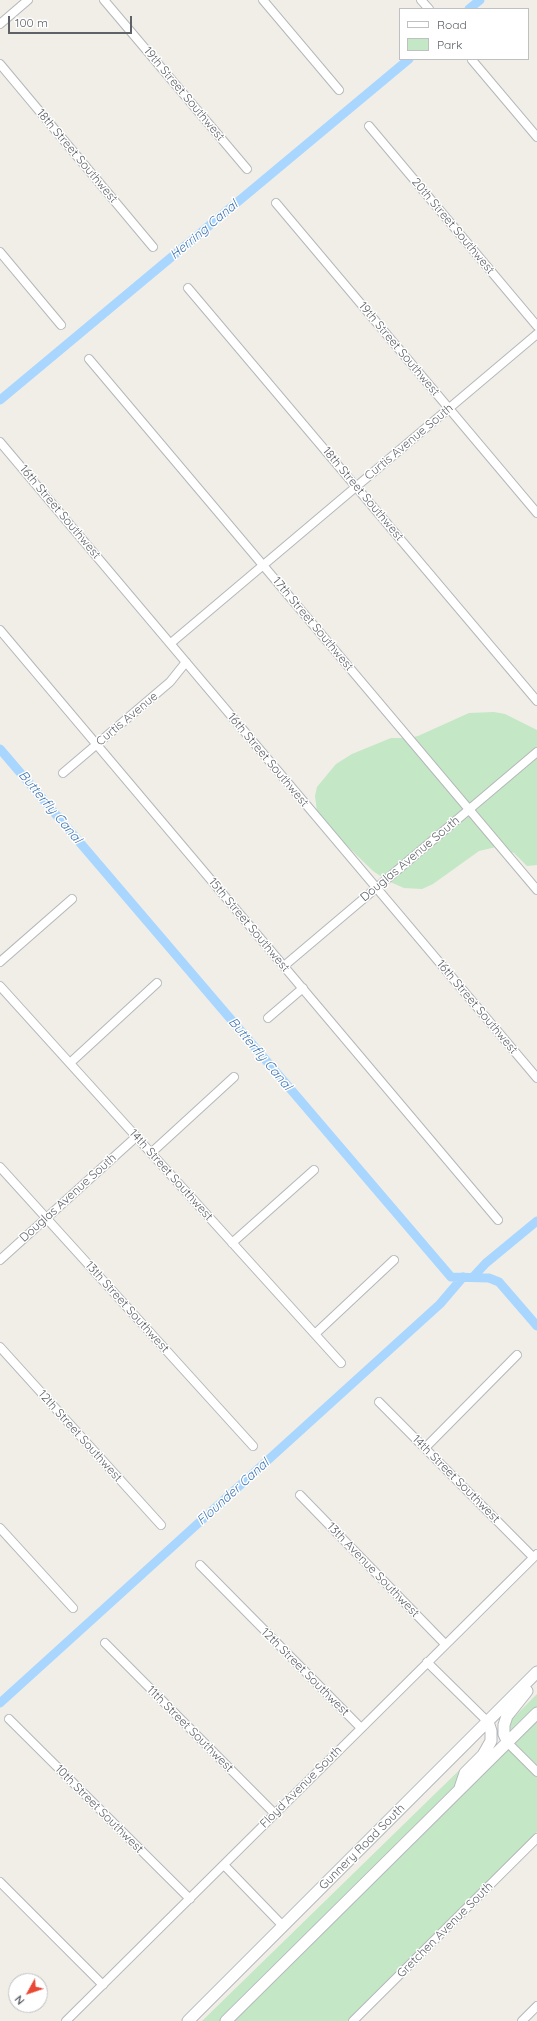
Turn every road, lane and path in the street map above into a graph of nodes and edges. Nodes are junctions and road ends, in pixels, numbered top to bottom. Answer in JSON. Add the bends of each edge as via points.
{"nodes":[{"id":1,"x":28,"y":0,"type":"edge"},
{"id":2,"x":104,"y":0,"type":"edge"},
{"id":3,"x":263,"y":0,"type":"edge"},
{"id":4,"x":421,"y":0,"type":"edge"},
{"id":5,"x":428,"y":8,"type":"edge"},
{"id":6,"x":0,"y":24,"type":"edge"},
{"id":7,"x":472,"y":60,"type":"edge"},
{"id":8,"x":0,"y":64,"type":"edge"},
{"id":9,"x":339,"y":90,"type":"dead end"},
{"id":10,"x":369,"y":126,"type":"dead end"},
{"id":11,"x":537,"y":137,"type":"edge"},
{"id":12,"x":247,"y":170,"type":"dead end"},
{"id":13,"x":276,"y":203,"type":"dead end"},
{"id":14,"x":153,"y":247,"type":"dead end"},
{"id":15,"x":0,"y":252,"type":"edge"},
{"id":16,"x":188,"y":288,"type":"dead end"},
{"id":17,"x":62,"y":325,"type":"dead end"},
{"id":18,"x":537,"y":326,"type":"edge"},
{"id":19,"x":537,"y":334,"type":"edge"},
{"id":20,"x":89,"y":359,"type":"dead end"},
{"id":21,"x":449,"y":408,"type":"junction"},
{"id":22,"x":0,"y":442,"type":"edge"},
{"id":23,"x":356,"y":487,"type":"junction"},
{"id":24,"x":537,"y":513,"type":"edge"},
{"id":25,"x":263,"y":565,"type":"junction"},
{"id":26,"x":0,"y":630,"type":"edge"},
{"id":27,"x":171,"y":643,"type":"junction"},
{"id":28,"x":186,"y":662,"type":"junction"},
{"id":29,"x":537,"y":701,"type":"edge"},
{"id":30,"x":97,"y":745,"type":"junction"},
{"id":31,"x":537,"y":752,"type":"edge"},
{"id":32,"x":63,"y":773,"type":"dead end"},
{"id":33,"x":469,"y":809,"type":"junction"},
{"id":34,"x":377,"y":888,"type":"junction"},
{"id":35,"x":537,"y":890,"type":"edge"},
{"id":36,"x":72,"y":899,"type":"dead end"},
{"id":37,"x":0,"y":962,"type":"edge"},
{"id":38,"x":284,"y":966,"type":"junction"},
{"id":39,"x":157,"y":983,"type":"dead end"},
{"id":40,"x":0,"y":986,"type":"edge"},
{"id":41,"x":303,"y":988,"type":"junction"},
{"id":42,"x":268,"y":1018,"type":"dead end"},
{"id":43,"x":70,"y":1063,"type":"junction"},
{"id":44,"x":234,"y":1077,"type":"dead end"},
{"id":45,"x":537,"y":1078,"type":"edge"},
{"id":46,"x":136,"y":1137,"type":"junction"},
{"id":47,"x":151,"y":1153,"type":"junction"},
{"id":48,"x":0,"y":1167,"type":"edge"},
{"id":49,"x":314,"y":1170,"type":"dead end"},
{"id":50,"x":46,"y":1218,"type":"junction"},
{"id":51,"x":498,"y":1220,"type":"dead end"},
{"id":52,"x":232,"y":1243,"type":"junction"},
{"id":53,"x":0,"y":1260,"type":"edge"},
{"id":54,"x":394,"y":1260,"type":"dead end"},
{"id":55,"x":315,"y":1334,"type":"junction"},
{"id":56,"x":0,"y":1347,"type":"edge"},
{"id":57,"x":517,"y":1355,"type":"dead end"},
{"id":58,"x":341,"y":1363,"type":"dead end"},
{"id":59,"x":378,"y":1402,"type":"dead end"},
{"id":60,"x":253,"y":1446,"type":"dead end"},
{"id":61,"x":425,"y":1448,"type":"junction"},
{"id":62,"x":300,"y":1495,"type":"dead end"},
{"id":63,"x":161,"y":1525,"type":"dead end"},
{"id":64,"x":0,"y":1528,"type":"edge"},
{"id":65,"x":535,"y":1555,"type":"edge"},
{"id":66,"x":200,"y":1565,"type":"dead end"},
{"id":67,"x":73,"y":1608,"type":"dead end"},
{"id":68,"x":105,"y":1643,"type":"dead end"},
{"id":69,"x":445,"y":1644,"type":"junction"},
{"id":70,"x":427,"y":1662,"type":"junction"},
{"id":71,"x":534,"y":1675,"type":"edge"},
{"id":72,"x":537,"y":1713,"type":"edge"},
{"id":73,"x":9,"y":1719,"type":"dead end"},
{"id":74,"x":488,"y":1722,"type":"junction"},
{"id":75,"x":361,"y":1728,"type":"junction"},
{"id":76,"x":508,"y":1743,"type":"junction"},
{"id":77,"x":537,"y":1772,"type":"edge"},
{"id":78,"x":459,"y":1790,"type":"junction"},
{"id":79,"x":275,"y":1814,"type":"junction"},
{"id":80,"x":537,"y":1838,"type":"edge"},
{"id":81,"x":224,"y":1865,"type":"junction"},
{"id":82,"x":0,"y":1882,"type":"edge"},
{"id":83,"x":190,"y":1899,"type":"junction"},
{"id":84,"x":283,"y":1926,"type":"junction"},
{"id":85,"x":103,"y":1985,"type":"junction"},
{"id":86,"x":537,"y":2006,"type":"edge"},
{"id":87,"x":356,"y":2020,"type":"edge"},
{"id":88,"x":66,"y":2021,"type":"edge"},
{"id":89,"x":188,"y":2021,"type":"edge"},
{"id":90,"x":226,"y":2021,"type":"edge"},
{"id":91,"x":522,"y":2021,"type":"edge"}],
"edges":[{"from":1,"to":6,"type":"street"},
{"from":2,"to":12,"type":"street","name":"19th Street Southwest"},
{"from":3,"to":9,"type":"street"},
{"from":4,"to":5,"type":"street"},
{"from":7,"to":11,"type":"street"},
{"from":8,"to":14,"type":"street","name":"18th Street Southwest"},
{"from":10,"to":18,"type":"street","name":"20th Street Southwest"},
{"from":13,"to":21,"type":"street","name":"19th Street Southwest"},
{"from":15,"to":17,"type":"street"},
{"from":16,"to":23,"type":"street","name":"18th Street Southwest"},
{"from":19,"to":21,"type":"street","name":"Curtis Avenue South"},
{"from":20,"to":25,"type":"street","name":"17th Street Southwest"},
{"from":21,"to":23,"type":"street","name":"Curtis Avenue South"},
{"from":21,"to":24,"type":"street","name":"19th Street Southwest"},
{"from":22,"to":27,"type":"street","name":"16th Street Southwest"},
{"from":23,"to":25,"type":"street","name":"Curtis Avenue South"},
{"from":23,"to":29,"type":"street","name":"18th Street Southwest"},
{"from":25,"to":27,"type":"street","name":"Curtis Avenue South"},
{"from":25,"to":33,"type":"street","name":"17th Street Southwest"},
{"from":26,"to":30,"type":"street","name":"15th Street Southwest"},
{"from":27,"to":28,"type":"street","name":"16th Street Southwest"},
{"from":28,"to":30,"type":"street","name":"Curtis Avenue","via":[[170,682]]},
{"from":28,"to":34,"type":"street","name":"16th Street Southwest"},
{"from":30,"to":32,"type":"street","name":"Curtis Avenue"},
{"from":30,"to":38,"type":"street","name":"15th Street Southwest"},
{"from":31,"to":33,"type":"street","name":"Douglas Avenue South"},
{"from":33,"to":34,"type":"street","name":"Douglas Avenue South"},
{"from":33,"to":35,"type":"street","name":"17th Street Southwest"},
{"from":34,"to":38,"type":"street","name":"Douglas Avenue South"},
{"from":34,"to":45,"type":"street","name":"16th Street Southwest"},
{"from":36,"to":37,"type":"street"},
{"from":38,"to":41,"type":"street","name":"15th Street Southwest"},
{"from":39,"to":43,"type":"street"},
{"from":40,"to":43,"type":"street","name":"14th Street Southwest"},
{"from":41,"to":42,"type":"street"},
{"from":41,"to":51,"type":"street","name":"15th Street Southwest"},
{"from":43,"to":46,"type":"street","name":"14th Street Southwest"},
{"from":44,"to":47,"type":"street"},
{"from":46,"to":47,"type":"street","name":"14th Street Southwest"},
{"from":46,"to":50,"type":"street","name":"Douglas Avenue South"},
{"from":47,"to":52,"type":"street","name":"14th Street Southwest"},
{"from":48,"to":50,"type":"street","name":"13th Street Southwest"},
{"from":49,"to":52,"type":"street"},
{"from":50,"to":53,"type":"street","name":"Douglas Avenue South"},
{"from":50,"to":60,"type":"street","name":"13th Street Southwest"},
{"from":52,"to":55,"type":"street","name":"14th Street Southwest"},
{"from":54,"to":55,"type":"street"},
{"from":55,"to":58,"type":"street","name":"14th Street Southwest"},
{"from":56,"to":63,"type":"street","name":"12th Street Southwest"},
{"from":57,"to":61,"type":"street"},
{"from":59,"to":61,"type":"street","name":"14th Street Southwest"},
{"from":61,"to":65,"type":"street","name":"14th Street Southwest"},
{"from":62,"to":69,"type":"street","name":"13th Avenue Southwest"},
{"from":64,"to":67,"type":"street"},
{"from":65,"to":69,"type":"street","name":"Floyd Avenue South"},
{"from":66,"to":75,"type":"street","name":"12th Street Southwest"},
{"from":68,"to":79,"type":"street","name":"11th Street Southwest"},
{"from":69,"to":70,"type":"street","name":"Floyd Avenue South"},
{"from":70,"to":74,"type":"street"},
{"from":70,"to":75,"type":"street","name":"Floyd Avenue South"},
{"from":71,"to":74,"type":"main road","name":"Gunnery Road South"},
{"from":71,"to":76,"type":"main road","via":[[530,1688],[507,1716],[504,1734]]},
{"from":72,"to":76,"type":"main road"},
{"from":73,"to":83,"type":"street","name":"10th Street Southwest"},
{"from":74,"to":78,"type":"main road","via":[[491,1741],[483,1755],[465,1773]]},
{"from":74,"to":84,"type":"main road","name":"Gunnery Road South"},
{"from":75,"to":79,"type":"street","name":"Floyd Avenue South"},
{"from":76,"to":77,"type":"street"},
{"from":76,"to":78,"type":"main road"},
{"from":78,"to":90,"type":"main road"},
{"from":79,"to":81,"type":"street","name":"Floyd Avenue South"},
{"from":80,"to":87,"type":"street","name":"Gretchen Avenue South"},
{"from":81,"to":83,"type":"street","name":"Floyd Avenue South"},
{"from":81,"to":84,"type":"street"},
{"from":82,"to":85,"type":"street"},
{"from":83,"to":85,"type":"street","name":"Floyd Avenue South"},
{"from":84,"to":89,"type":"main road","name":"Gunnery Road South"},
{"from":85,"to":88,"type":"street","name":"Floyd Avenue South"},
{"from":86,"to":91,"type":"street"}]}
